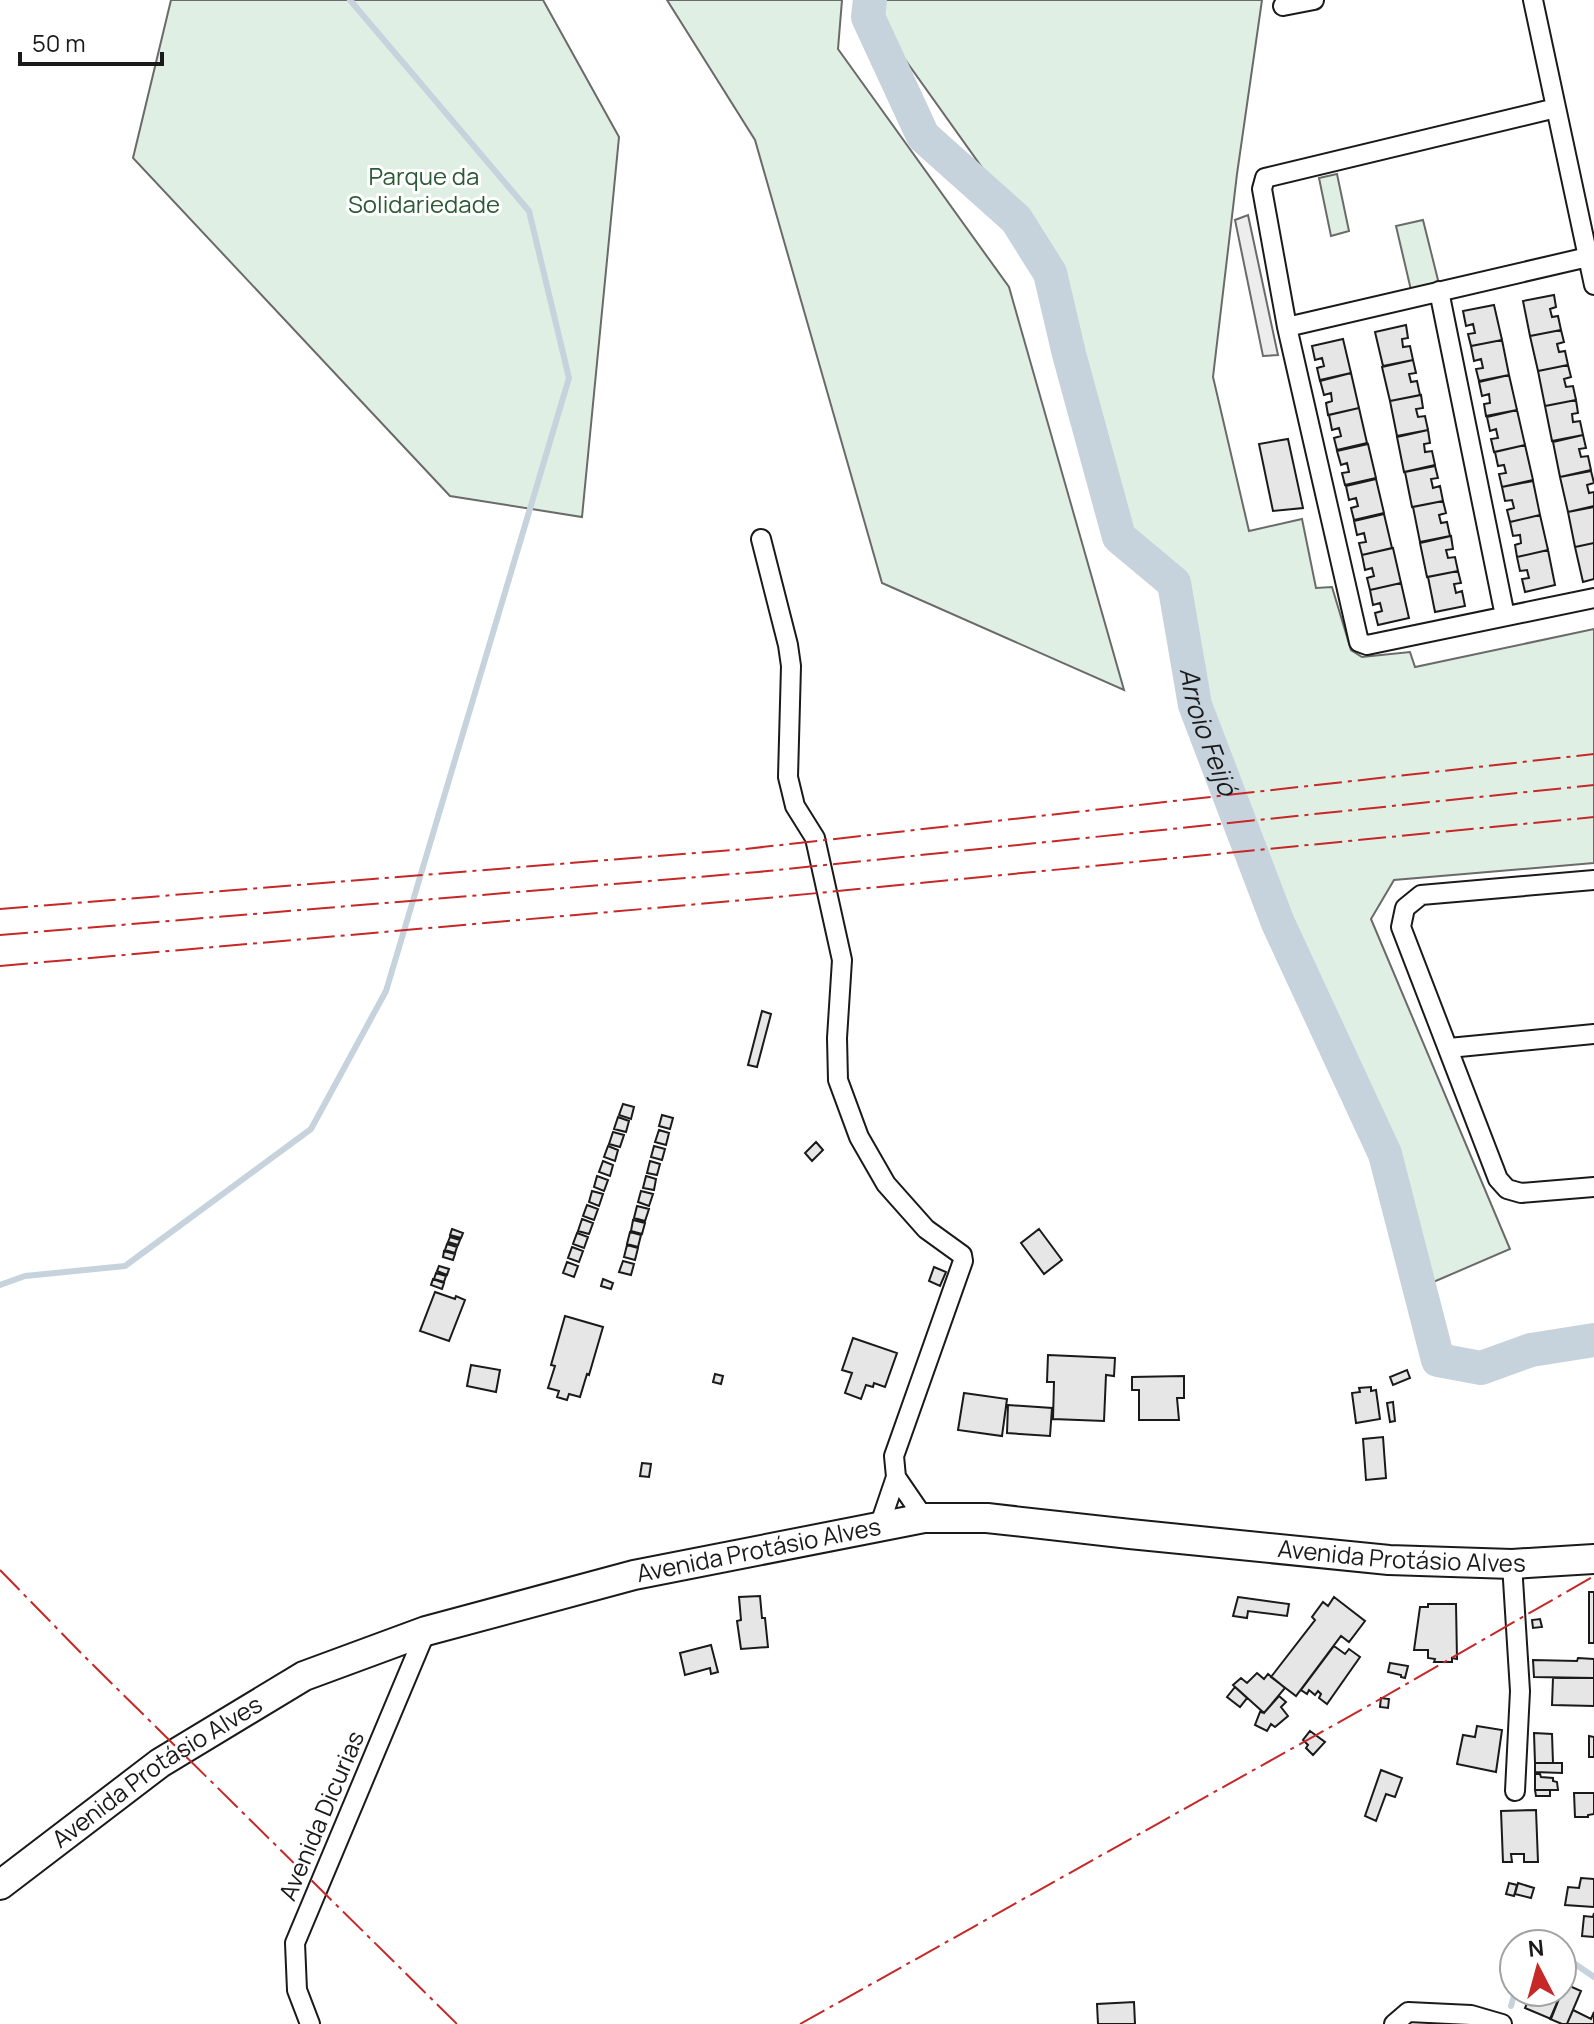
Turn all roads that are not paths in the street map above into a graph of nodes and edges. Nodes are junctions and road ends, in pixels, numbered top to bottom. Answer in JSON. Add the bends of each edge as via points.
{"nodes":[{"id":1,"x":1314,"y":0,"type":"edge"},
{"id":2,"x":1533,"y":0,"type":"edge"},
{"id":3,"x":1283,"y":6,"type":"dead end"},
{"id":4,"x":1556,"y":108,"type":"junction"},
{"id":5,"x":1588,"y":257,"type":"junction"},
{"id":6,"x":1594,"y":285,"type":"edge"},
{"id":7,"x":1439,"y":291,"type":"junction"},
{"id":8,"x":1287,"y":327,"type":"junction"},
{"id":9,"x":761,"y":539,"type":"dead end"},
{"id":10,"x":1594,"y":598,"type":"edge"},
{"id":11,"x":1505,"y":616,"type":"junction"},
{"id":12,"x":1594,"y":880,"type":"edge"},
{"id":13,"x":1594,"y":1034,"type":"edge"},
{"id":14,"x":1449,"y":1048,"type":"junction"},
{"id":15,"x":1594,"y":1187,"type":"edge"},
{"id":16,"x":896,"y":1477,"type":"junction"},
{"id":17,"x":924,"y":1518,"type":"junction"},
{"id":18,"x":879,"y":1527,"type":"junction"},
{"id":19,"x":1594,"y":1559,"type":"edge"},
{"id":20,"x":1512,"y":1564,"type":"junction"},
{"id":21,"x":426,"y":1631,"type":"junction"},
{"id":22,"x":1515,"y":1791,"type":"dead end"},
{"id":23,"x":0,"y":1885,"type":"edge"},
{"id":24,"x":310,"y":2024,"type":"edge"},
{"id":25,"x":1394,"y":2024,"type":"edge"},
{"id":26,"x":1502,"y":2024,"type":"edge"}],
"edges":[{"from":1,"to":3,"type":"street"},
{"from":2,"to":4,"type":"street"},
{"from":4,"to":5,"type":"street"},
{"from":4,"to":8,"type":"street","via":[[1265,178],[1262,189]]},
{"from":5,"to":6,"type":"street"},
{"from":5,"to":7,"type":"street"},
{"from":7,"to":8,"type":"street"},
{"from":7,"to":11,"type":"street"},
{"from":8,"to":11,"type":"street","via":[[1359,642],[1367,645]]},
{"from":9,"to":16,"type":"street","via":[[791,666],[788,777],[795,806],[815,838],[842,960],[838,1080],[859,1137],[886,1184],[963,1261],[894,1456]]},
{"from":10,"to":11,"type":"street"},
{"from":12,"to":14,"type":"street","via":[[1421,895],[1405,908],[1401,927]]},
{"from":13,"to":14,"type":"street"},
{"from":14,"to":15,"type":"street","via":[[1498,1179],[1507,1189],[1521,1193]]},
{"from":16,"to":17,"type":"street"},
{"from":16,"to":18,"type":"street"},
{"from":17,"to":18,"type":"main road","name":"Avenida Protásio Alves"},
{"from":17,"to":20,"type":"main road","name":"Avenida Protásio Alves","via":[[987,1518],[1389,1560]]},
{"from":18,"to":21,"type":"main road","name":"Avenida Protásio Alves","via":[[634,1575]]},
{"from":19,"to":20,"type":"main road","name":"Avenida Protásio Alves"},
{"from":20,"to":22,"type":"street","via":[[1520,1691]]},
{"from":21,"to":23,"type":"main road","name":"Avenida Protásio Alves","via":[[304,1676],[160,1763]]},
{"from":21,"to":24,"type":"street","name":"Avenida Dicurias","via":[[295,1943],[297,1990]]},
{"from":25,"to":26,"type":"street","via":[[1408,2012],[1471,2015]]}]}
